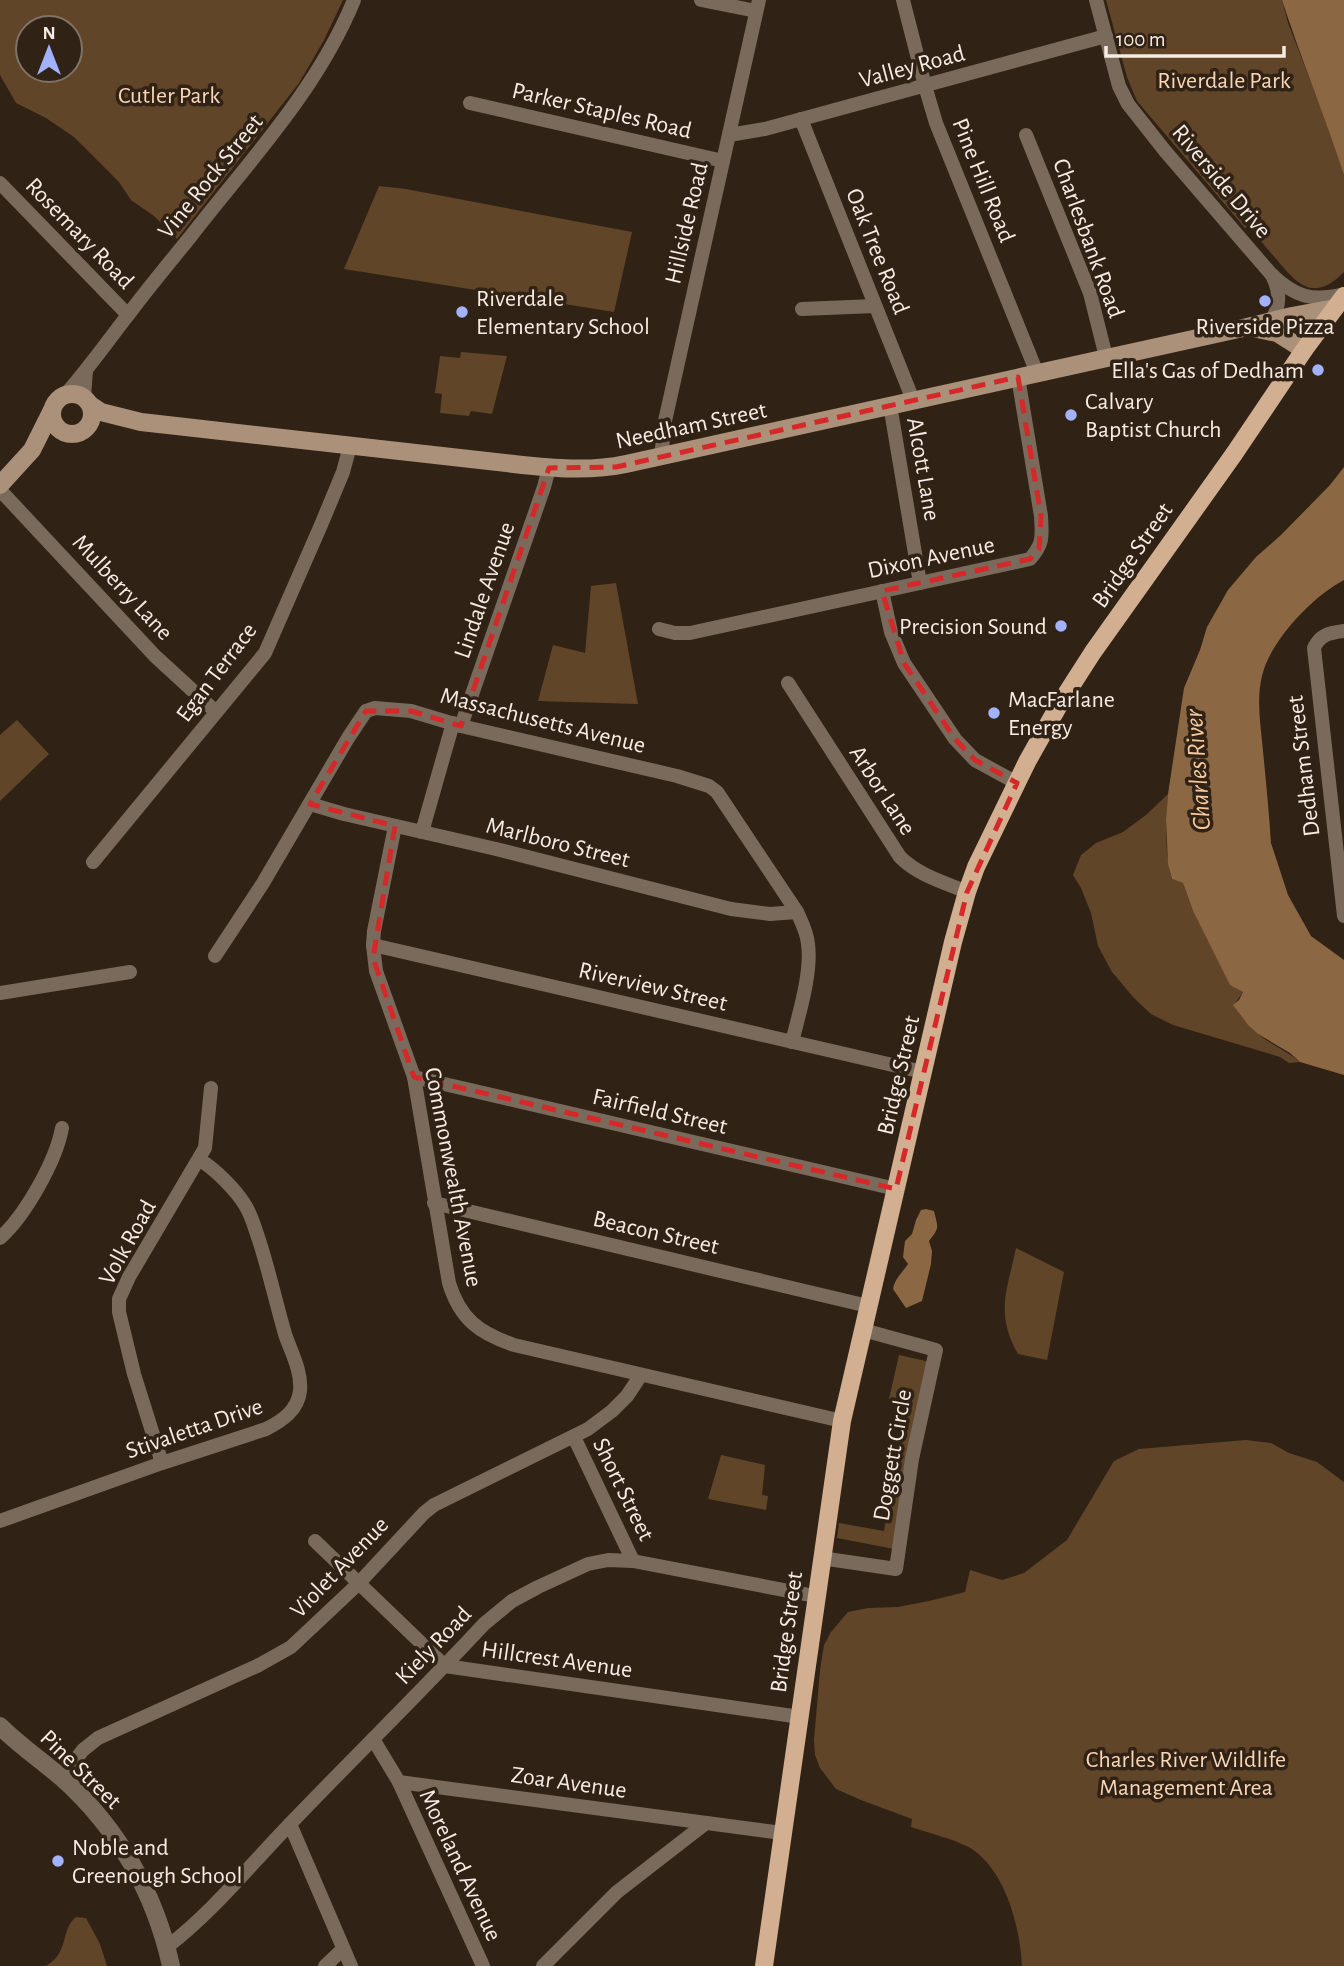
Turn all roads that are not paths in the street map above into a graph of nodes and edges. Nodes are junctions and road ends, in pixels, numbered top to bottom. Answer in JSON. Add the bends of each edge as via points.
{"nodes":[{"id":1,"x":354,"y":0,"type":"edge"},
{"id":2,"x":701,"y":0,"type":"edge"},
{"id":3,"x":903,"y":0,"type":"edge"},
{"id":4,"x":1096,"y":0,"type":"edge"},
{"id":5,"x":758,"y":6,"type":"edge"},
{"id":6,"x":1106,"y":36,"type":"junction"},
{"id":7,"x":925,"y":86,"type":"junction"},
{"id":8,"x":470,"y":103,"type":"dead end"},
{"id":9,"x":801,"y":119,"type":"junction"},
{"id":10,"x":729,"y":135,"type":"junction"},
{"id":11,"x":1026,"y":135,"type":"dead end"},
{"id":12,"x":723,"y":161,"type":"junction"},
{"id":13,"x":0,"y":183,"type":"edge"},
{"id":14,"x":1271,"y":274,"type":"junction"},
{"id":15,"x":1341,"y":299,"type":"edge"},
{"id":16,"x":875,"y":306,"type":"junction"},
{"id":17,"x":802,"y":309,"type":"dead end"},
{"id":18,"x":128,"y":315,"type":"junction"},
{"id":19,"x":1271,"y":321,"type":"junction"},
{"id":20,"x":1243,"y":328,"type":"junction"},
{"id":21,"x":1304,"y":350,"type":"junction"},
{"id":22,"x":1107,"y":357,"type":"junction"},
{"id":23,"x":86,"y":371,"type":"junction"},
{"id":24,"x":1037,"y":373,"type":"junction"},
{"id":25,"x":1018,"y":377,"type":"junction"},
{"id":26,"x":65,"y":395,"type":"junction"},
{"id":27,"x":913,"y":400,"type":"junction"},
{"id":28,"x":88,"y":402,"type":"junction"},
{"id":29,"x":890,"y":405,"type":"junction"},
{"id":30,"x":52,"y":410,"type":"junction"},
{"id":31,"x":141,"y":422,"type":"junction"},
{"id":32,"x":86,"y":429,"type":"junction"},
{"id":33,"x":65,"y":433,"type":"junction"},
{"id":34,"x":351,"y":446,"type":"junction"},
{"id":35,"x":32,"y":450,"type":"junction"},
{"id":36,"x":661,"y":457,"type":"junction"},
{"id":37,"x":549,"y":468,"type":"junction"},
{"id":38,"x":0,"y":487,"type":"edge"},
{"id":39,"x":920,"y":583,"type":"junction"},
{"id":40,"x":882,"y":591,"type":"junction"},
{"id":41,"x":659,"y":629,"type":"dead end"},
{"id":42,"x":1344,"y":631,"type":"edge"},
{"id":43,"x":788,"y":683,"type":"dead end"},
{"id":44,"x":216,"y":712,"type":"junction"},
{"id":45,"x":457,"y":724,"type":"junction"},
{"id":46,"x":1017,"y":783,"type":"junction"},
{"id":47,"x":310,"y":804,"type":"junction"},
{"id":48,"x":395,"y":826,"type":"junction"},
{"id":49,"x":422,"y":832,"type":"junction"},
{"id":50,"x":93,"y":862,"type":"dead end"},
{"id":51,"x":967,"y":892,"type":"junction"},
{"id":52,"x":1344,"y":911,"type":"edge"},
{"id":53,"x":797,"y":912,"type":"junction"},
{"id":54,"x":373,"y":945,"type":"junction"},
{"id":55,"x":215,"y":956,"type":"dead end"},
{"id":56,"x":130,"y":972,"type":"dead end"},
{"id":57,"x":0,"y":993,"type":"edge"},
{"id":58,"x":792,"y":1042,"type":"junction"},
{"id":59,"x":923,"y":1072,"type":"junction"},
{"id":60,"x":414,"y":1077,"type":"junction"},
{"id":61,"x":211,"y":1088,"type":"dead end"},
{"id":62,"x":62,"y":1128,"type":"dead end"},
{"id":63,"x":200,"y":1160,"type":"junction"},
{"id":64,"x":896,"y":1189,"type":"junction"},
{"id":65,"x":435,"y":1203,"type":"junction"},
{"id":66,"x":0,"y":1238,"type":"edge"},
{"id":67,"x":868,"y":1306,"type":"junction"},
{"id":68,"x":863,"y":1330,"type":"junction"},
{"id":69,"x":641,"y":1375,"type":"junction"},
{"id":70,"x":842,"y":1421,"type":"junction"},
{"id":71,"x":574,"y":1437,"type":"junction"},
{"id":72,"x":162,"y":1463,"type":"junction"},
{"id":73,"x":0,"y":1521,"type":"edge"},
{"id":74,"x":315,"y":1541,"type":"dead end"},
{"id":75,"x":821,"y":1558,"type":"junction"},
{"id":76,"x":633,"y":1561,"type":"junction"},
{"id":77,"x":358,"y":1584,"type":"junction"},
{"id":78,"x":815,"y":1596,"type":"junction"},
{"id":79,"x":445,"y":1666,"type":"junction"},
{"id":80,"x":800,"y":1717,"type":"junction"},
{"id":81,"x":0,"y":1726,"type":"edge"},
{"id":82,"x":373,"y":1739,"type":"junction"},
{"id":83,"x":61,"y":1778,"type":"junction"},
{"id":84,"x":399,"y":1782,"type":"junction"},
{"id":85,"x":706,"y":1823,"type":"junction"},
{"id":86,"x":290,"y":1824,"type":"junction"},
{"id":87,"x":782,"y":1833,"type":"junction"},
{"id":88,"x":167,"y":1947,"type":"junction"},
{"id":89,"x":343,"y":1949,"type":"junction"},
{"id":90,"x":171,"y":1966,"type":"edge"},
{"id":91,"x":325,"y":1966,"type":"edge"},
{"id":92,"x":351,"y":1966,"type":"edge"},
{"id":93,"x":483,"y":1966,"type":"edge"},
{"id":94,"x":543,"y":1966,"type":"edge"},
{"id":95,"x":764,"y":1966,"type":"edge"}],
"edges":[{"from":1,"to":18,"type":"street","name":"Vine Rock Street","via":[[333,47],[298,101]]},
{"from":2,"to":5,"type":"street"},
{"from":3,"to":7,"type":"street","name":"Pine Hill Road"},
{"from":4,"to":6,"type":"street","name":"Riverside Drive"},
{"from":5,"to":10,"type":"street","name":"Hillside Road"},
{"from":6,"to":7,"type":"street","name":"Valley Road"},
{"from":6,"to":14,"type":"street","name":"Riverside Drive","via":[[1128,104]]},
{"from":7,"to":9,"type":"street","name":"Valley Road"},
{"from":7,"to":24,"type":"street","name":"Pine Hill Road"},
{"from":8,"to":12,"type":"street","name":"Parker Staples Road"},
{"from":9,"to":10,"type":"street","name":"Valley Road"},
{"from":9,"to":16,"type":"street","name":"Oak Tree Road"},
{"from":10,"to":12,"type":"street","name":"Hillside Road"},
{"from":11,"to":22,"type":"street","name":"Charlesbank Road","via":[[1090,293]]},
{"from":12,"to":36,"type":"street","name":"Hillside Road"},
{"from":13,"to":18,"type":"street","name":"Rosemary Road"},
{"from":14,"to":15,"type":"street","name":"Riverside Drive","via":[[1303,296]]},
{"from":14,"to":19,"type":"street","name":"Riverside Drive","via":[[1279,296]]},
{"from":15,"to":19,"type":"main road","name":"Needham Street"},
{"from":15,"to":21,"type":"main road","name":"Bridge Street"},
{"from":16,"to":17,"type":"street"},
{"from":16,"to":27,"type":"street","name":"Oak Tree Road"},
{"from":18,"to":23,"type":"street","name":"Vine Rock Street"},
{"from":19,"to":20,"type":"main road","name":"Needham Street"},
{"from":20,"to":21,"type":"main road","name":"Needham Street","via":[[1274,331]]},
{"from":20,"to":22,"type":"main road","name":"Needham Street"},
{"from":21,"to":46,"type":"main road","name":"Bridge Street","via":[[1075,679]]},
{"from":22,"to":24,"type":"main road","name":"Needham Street"},
{"from":23,"to":26,"type":"street","name":"Vine Rock Street"},
{"from":23,"to":28,"type":"street"},
{"from":24,"to":25,"type":"main road","name":"Needham Street"},
{"from":25,"to":27,"type":"main road","name":"Needham Street"},
{"from":25,"to":39,"type":"street","name":"Dixon Avenue","via":[[1041,516],[1039,549],[1030,559]]},
{"from":26,"to":28,"type":"main road","via":[[78,394]]},
{"from":26,"to":30,"type":"main road"},
{"from":27,"to":29,"type":"main road","name":"Needham Street"},
{"from":28,"to":31,"type":"main road","name":"Needham Street","via":[[116,417]]},
{"from":28,"to":32,"type":"main road","via":[[92,419]]},
{"from":29,"to":36,"type":"main road","name":"Needham Street"},
{"from":29,"to":39,"type":"street","name":"Alcott Lane"},
{"from":30,"to":33,"type":"main road","via":[[53,421]]},
{"from":30,"to":35,"type":"main road"},
{"from":31,"to":32,"type":"main road","name":"Needham Street"},
{"from":31,"to":34,"type":"main road","name":"Needham Street"},
{"from":32,"to":33,"type":"main road"},
{"from":33,"to":35,"type":"main road"},
{"from":34,"to":37,"type":"main road","name":"Needham Street"},
{"from":34,"to":44,"type":"street","name":"Egan Terrace","via":[[271,640]]},
{"from":35,"to":38,"type":"main road"},
{"from":36,"to":37,"type":"main road","name":"Needham Street","via":[[588,470]]},
{"from":37,"to":45,"type":"street","name":"Lindale Avenue"},
{"from":38,"to":44,"type":"street","name":"Mulberry Lane","via":[[155,656]]},
{"from":39,"to":40,"type":"street","name":"Dixon Avenue"},
{"from":40,"to":41,"type":"street","name":"Dixon Avenue","via":[[690,633]]},
{"from":40,"to":46,"type":"street","via":[[904,663],[955,739],[975,760]]},
{"from":42,"to":52,"type":"street","name":"Dedham Street","via":[[1327,633],[1314,648]]},
{"from":43,"to":51,"type":"street","name":"Arbor Lane","via":[[900,857],[920,873]]},
{"from":44,"to":50,"type":"street","name":"Egan Terrace"},
{"from":45,"to":47,"type":"street","name":"Massachusetts Avenue","via":[[411,711],[366,711]]},
{"from":45,"to":49,"type":"street","name":"Lindale Avenue"},
{"from":45,"to":53,"type":"street","name":"Massachusetts Avenue","via":[[709,786],[718,792]]},
{"from":46,"to":51,"type":"main road","name":"Bridge Street"},
{"from":47,"to":48,"type":"street","name":"Marlboro Street"},
{"from":47,"to":55,"type":"street","name":"Massachusetts Avenue"},
{"from":48,"to":49,"type":"street","name":"Marlboro Street"},
{"from":48,"to":54,"type":"street","name":"Commonwealth Avenue"},
{"from":49,"to":53,"type":"street","name":"Marlboro Street","via":[[731,909]]},
{"from":51,"to":59,"type":"main road","name":"Bridge Street"},
{"from":53,"to":58,"type":"street","name":"Massachusetts Avenue","via":[[809,946]]},
{"from":54,"to":58,"type":"street","name":"Riverview Street"},
{"from":54,"to":60,"type":"street","name":"Commonwealth Avenue","via":[[376,971]]},
{"from":56,"to":57,"type":"street"},
{"from":58,"to":59,"type":"street","name":"Riverview Street"},
{"from":59,"to":64,"type":"main road","name":"Bridge Street"},
{"from":60,"to":64,"type":"street","name":"Fairfield Street"},
{"from":60,"to":65,"type":"street","name":"Commonwealth Avenue"},
{"from":61,"to":63,"type":"street","name":"Volk Road"},
{"from":62,"to":66,"type":"street","via":[[46,1173]]},
{"from":63,"to":72,"type":"street","name":"Volk Road","via":[[119,1299],[134,1374]]},
{"from":63,"to":72,"type":"street","name":"Stivaletta Drive","via":[[244,1203],[251,1217],[299,1370],[300,1392],[282,1421]]},
{"from":64,"to":67,"type":"main road","name":"Bridge Street"},
{"from":65,"to":67,"type":"street","name":"Beacon Street"},
{"from":65,"to":69,"type":"street","name":"Commonwealth Avenue","via":[[453,1297],[480,1330],[514,1345]]},
{"from":67,"to":68,"type":"main road","name":"Bridge Street"},
{"from":68,"to":70,"type":"main road","name":"Bridge Street"},
{"from":68,"to":75,"type":"street","name":"Doggett Circle","via":[[936,1350],[912,1459],[896,1569]]},
{"from":69,"to":70,"type":"street","name":"Commonwealth Avenue"},
{"from":69,"to":71,"type":"street","name":"Violet Avenue","via":[[612,1412]]},
{"from":70,"to":75,"type":"main road","name":"Bridge Street"},
{"from":71,"to":76,"type":"street","name":"Short Street"},
{"from":71,"to":77,"type":"street","name":"Violet Avenue","via":[[434,1505]]},
{"from":72,"to":73,"type":"street","name":"Stivaletta Drive"},
{"from":74,"to":77,"type":"street","name":"Hillcrest Avenue"},
{"from":75,"to":78,"type":"main road","name":"Bridge Street"},
{"from":76,"to":78,"type":"street","name":"Kiely Road"},
{"from":76,"to":79,"type":"street","name":"Kiely Road","via":[[588,1564],[520,1596],[484,1624]]},
{"from":77,"to":79,"type":"street","name":"Hillcrest Avenue"},
{"from":77,"to":83,"type":"street","name":"Violet Avenue","via":[[292,1647],[98,1738]]},
{"from":78,"to":80,"type":"main road","name":"Bridge Street"},
{"from":79,"to":80,"type":"street","name":"Hillcrest Avenue"},
{"from":79,"to":82,"type":"street","name":"Kiely Road"},
{"from":80,"to":87,"type":"main road","name":"Bridge Street"},
{"from":81,"to":83,"type":"street","name":"Pine Street"},
{"from":82,"to":84,"type":"street"},
{"from":82,"to":86,"type":"street","name":"Kiely Road"},
{"from":83,"to":88,"type":"street","name":"Pine Street","via":[[101,1819],[131,1862]]},
{"from":84,"to":85,"type":"street","name":"Zoar Avenue"},
{"from":84,"to":93,"type":"street","name":"Moreland Avenue"},
{"from":85,"to":87,"type":"street","name":"Zoar Avenue"},
{"from":85,"to":94,"type":"street","via":[[617,1892]]},
{"from":86,"to":88,"type":"street","name":"Kiely Road","via":[[211,1908]]},
{"from":86,"to":89,"type":"street"},
{"from":87,"to":95,"type":"main road","name":"Bridge Street"},
{"from":88,"to":90,"type":"street","name":"Pine Street"},
{"from":89,"to":91,"type":"street"},
{"from":89,"to":92,"type":"street"}]}
